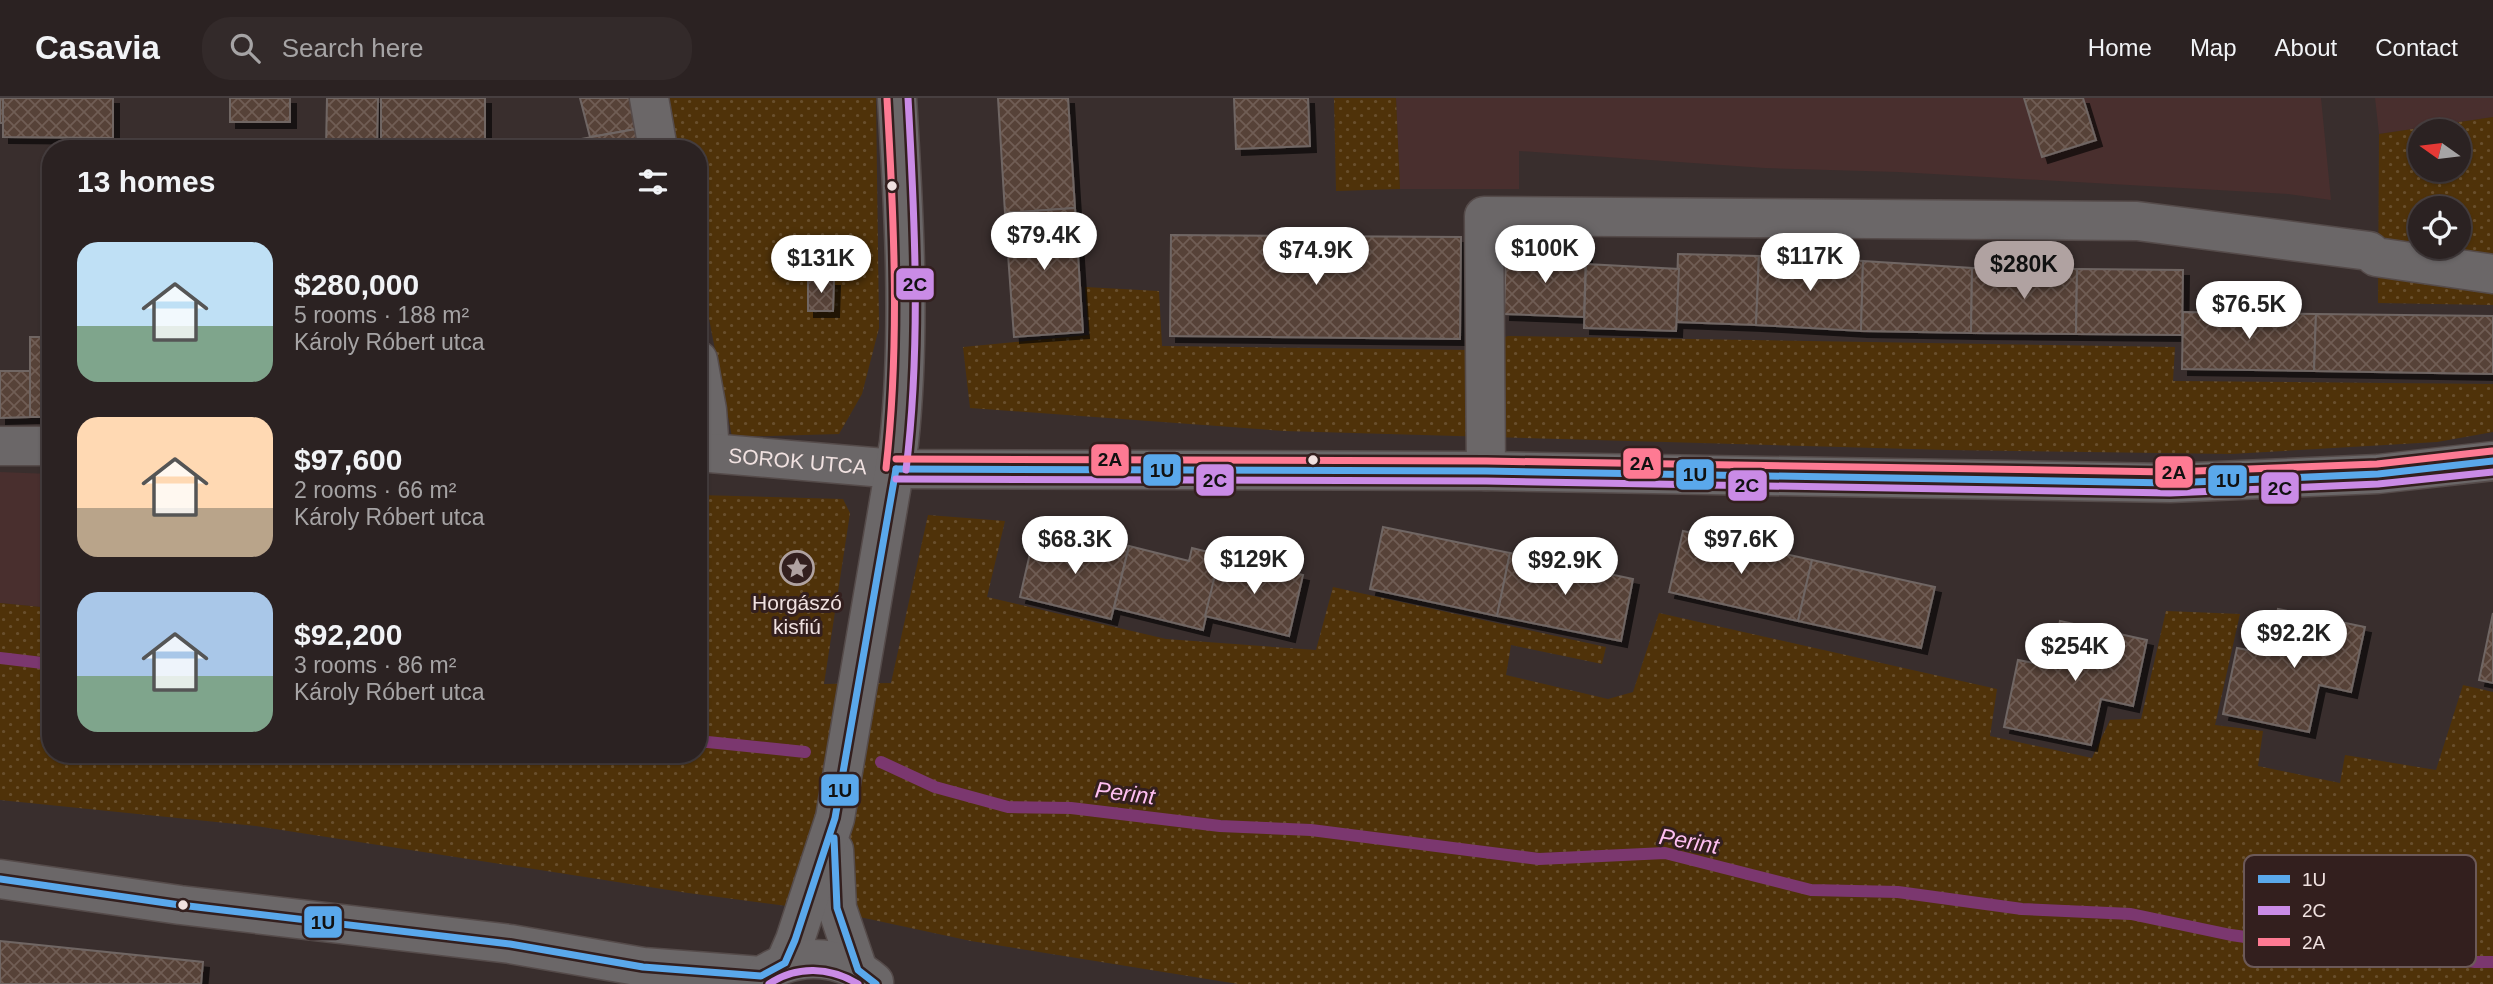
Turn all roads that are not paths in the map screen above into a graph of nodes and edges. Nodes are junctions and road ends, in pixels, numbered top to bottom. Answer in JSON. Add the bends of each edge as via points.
{"nodes":[{"id":1,"x":649,"y":98,"type":"edge"},
{"id":2,"x":897,"y":98,"type":"edge"},
{"id":3,"x":657,"y":140,"type":"edge"},
{"id":4,"x":2493,"y":274,"type":"edge"},
{"id":5,"x":0,"y":446,"type":"edge"},
{"id":6,"x":42,"y":446,"type":"edge"},
{"id":7,"x":707,"y":452,"type":"edge"},
{"id":8,"x":2493,"y":461,"type":"edge"},
{"id":9,"x":895,"y":469,"type":"junction"},
{"id":10,"x":1486,"y":471,"type":"junction"},
{"id":11,"x":827,"y":865,"type":"junction"},
{"id":12,"x":0,"y":879,"type":"edge"},
{"id":13,"x":573,"y":956,"type":"junction"},
{"id":14,"x":766,"y":974,"type":"edge"},
{"id":15,"x":867,"y":977,"type":"edge"},
{"id":16,"x":619,"y":984,"type":"edge"}],
"edges":[{"from":1,"to":3,"type":"street"},
{"from":2,"to":9,"type":"street","via":[[905,325],[904,393]]},
{"from":4,"to":10,"type":"street","via":[[2376,257],[2369,251],[2137,221],[1484,216]]},
{"from":5,"to":6,"type":"street"},
{"from":7,"to":9,"type":"street","name":"SOROK UTCA"},
{"from":8,"to":10,"type":"street","name":"SOROK UTCA","via":[[2378,474],[2169,483]]},
{"from":9,"to":10,"type":"street","name":"SOROK UTCA"},
{"from":9,"to":11,"type":"street"},
{"from":11,"to":14,"type":"street","via":[[795,940]]},
{"from":11,"to":15,"type":"street","via":[[837,908]]},
{"from":12,"to":13,"type":"street","via":[[510,944]]},
{"from":13,"to":14,"type":"street","via":[[643,967]]},
{"from":13,"to":16,"type":"street"},
{"from":14,"to":15,"type":"street","via":[[804,959],[821,958]]}]}
